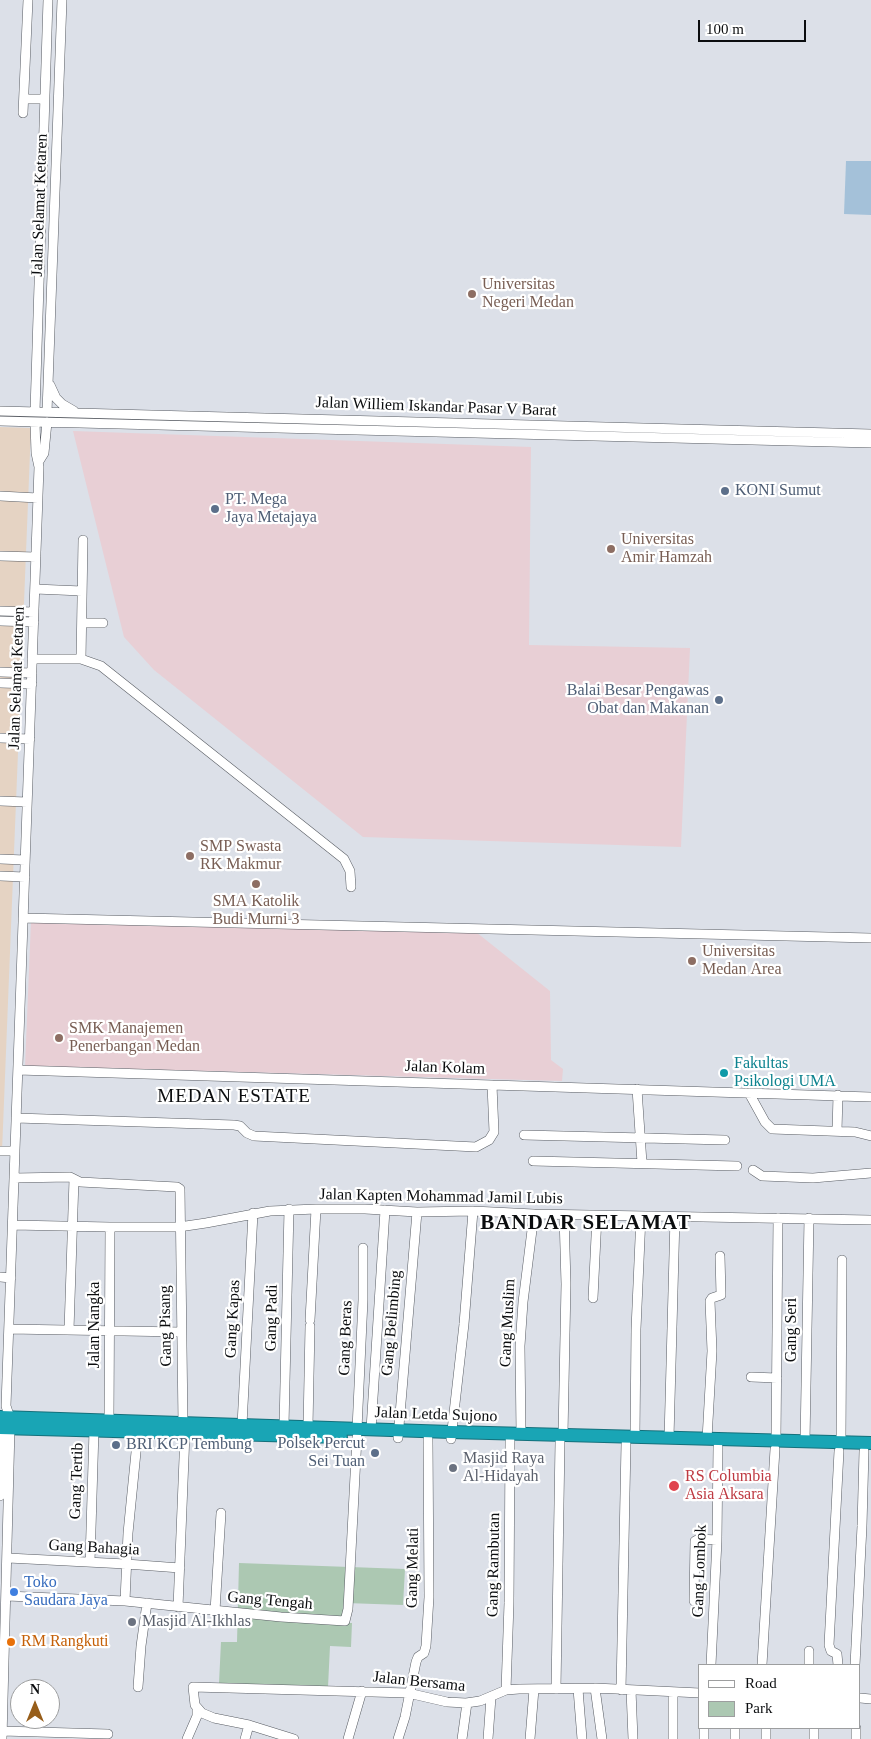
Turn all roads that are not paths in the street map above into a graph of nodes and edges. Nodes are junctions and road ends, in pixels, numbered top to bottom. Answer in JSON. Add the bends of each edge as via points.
{"nodes":[{"id":1,"x":28,"y":0,"type":"edge"},
{"id":2,"x":48,"y":0,"type":"edge"},
{"id":3,"x":62,"y":0,"type":"edge"},
{"id":4,"x":46,"y":60,"type":"junction"},
{"id":5,"x":60,"y":60,"type":"junction"},
{"id":6,"x":24,"y":98,"type":"junction"},
{"id":7,"x":45,"y":99,"type":"junction"},
{"id":8,"x":23,"y":113,"type":"dead end"},
{"id":9,"x":39,"y":281,"type":"junction"},
{"id":10,"x":52,"y":281,"type":"junction"},
{"id":11,"x":49,"y":382,"type":"junction"},
{"id":12,"x":0,"y":410,"type":"edge"},
{"id":13,"x":35,"y":411,"type":"junction"},
{"id":14,"x":47,"y":412,"type":"junction"},
{"id":15,"x":77,"y":412,"type":"junction"},
{"id":16,"x":231,"y":417,"type":"junction"},
{"id":17,"x":0,"y":421,"type":"edge"},
{"id":18,"x":406,"y":421,"type":"junction"},
{"id":19,"x":35,"y":422,"type":"junction"},
{"id":20,"x":47,"y":422,"type":"junction"},
{"id":21,"x":472,"y":423,"type":"junction"},
{"id":22,"x":231,"y":427,"type":"junction"},
{"id":23,"x":406,"y":431,"type":"junction"},
{"id":24,"x":472,"y":433,"type":"junction"},
{"id":25,"x":871,"y":434,"type":"edge"},
{"id":26,"x":758,"y":436,"type":"junction"},
{"id":27,"x":851,"y":438,"type":"junction"},
{"id":28,"x":871,"y":443,"type":"edge"},
{"id":29,"x":39,"y":461,"type":"junction"},
{"id":30,"x":0,"y":496,"type":"edge"},
{"id":31,"x":38,"y":498,"type":"junction"},
{"id":32,"x":83,"y":540,"type":"dead end"},
{"id":33,"x":0,"y":556,"type":"edge"},
{"id":34,"x":36,"y":558,"type":"junction"},
{"id":35,"x":35,"y":589,"type":"junction"},
{"id":36,"x":82,"y":591,"type":"junction"},
{"id":37,"x":0,"y":610,"type":"edge"},
{"id":38,"x":34,"y":612,"type":"junction"},
{"id":39,"x":0,"y":621,"type":"edge"},
{"id":40,"x":34,"y":622,"type":"junction"},
{"id":41,"x":82,"y":623,"type":"junction"},
{"id":42,"x":103,"y":623,"type":"dead end"},
{"id":43,"x":32,"y":659,"type":"junction"},
{"id":44,"x":82,"y":659,"type":"junction"},
{"id":45,"x":0,"y":672,"type":"edge"},
{"id":46,"x":32,"y":673,"type":"junction"},
{"id":47,"x":0,"y":683,"type":"edge"},
{"id":48,"x":32,"y":684,"type":"junction"},
{"id":49,"x":0,"y":738,"type":"edge"},
{"id":50,"x":30,"y":739,"type":"junction"},
{"id":51,"x":0,"y":801,"type":"edge"},
{"id":52,"x":28,"y":802,"type":"junction"},
{"id":53,"x":0,"y":859,"type":"edge"},
{"id":54,"x":25,"y":860,"type":"junction"},
{"id":55,"x":0,"y":876,"type":"edge"},
{"id":56,"x":25,"y":877,"type":"junction"},
{"id":57,"x":352,"y":887,"type":"dead end"},
{"id":58,"x":23,"y":918,"type":"junction"},
{"id":59,"x":871,"y":938,"type":"edge"},
{"id":60,"x":18,"y":1070,"type":"junction"},
{"id":61,"x":492,"y":1085,"type":"junction"},
{"id":62,"x":636,"y":1089,"type":"junction"},
{"id":63,"x":750,"y":1093,"type":"junction"},
{"id":64,"x":838,"y":1095,"type":"junction"},
{"id":65,"x":871,"y":1097,"type":"edge"},
{"id":66,"x":16,"y":1118,"type":"junction"},
{"id":67,"x":837,"y":1131,"type":"junction"},
{"id":68,"x":524,"y":1135,"type":"dead end"},
{"id":69,"x":871,"y":1136,"type":"edge"},
{"id":70,"x":641,"y":1138,"type":"junction"},
{"id":71,"x":725,"y":1140,"type":"dead end"},
{"id":72,"x":0,"y":1151,"type":"edge"},
{"id":73,"x":15,"y":1152,"type":"junction"},
{"id":74,"x":533,"y":1161,"type":"dead end"},
{"id":75,"x":642,"y":1163,"type":"junction"},
{"id":76,"x":737,"y":1166,"type":"dead end"},
{"id":77,"x":753,"y":1170,"type":"dead end"},
{"id":78,"x":871,"y":1174,"type":"edge"},
{"id":79,"x":14,"y":1178,"type":"junction"},
{"id":80,"x":74,"y":1179,"type":"junction"},
{"id":81,"x":316,"y":1209,"type":"junction"},
{"id":82,"x":290,"y":1210,"type":"junction"},
{"id":83,"x":385,"y":1210,"type":"junction"},
{"id":84,"x":473,"y":1211,"type":"junction"},
{"id":85,"x":417,"y":1212,"type":"junction"},
{"id":86,"x":253,"y":1213,"type":"junction"},
{"id":87,"x":534,"y":1214,"type":"junction"},
{"id":88,"x":564,"y":1215,"type":"junction"},
{"id":89,"x":597,"y":1216,"type":"junction"},
{"id":90,"x":641,"y":1216,"type":"junction"},
{"id":91,"x":675,"y":1217,"type":"junction"},
{"id":92,"x":778,"y":1218,"type":"junction"},
{"id":93,"x":809,"y":1218,"type":"junction"},
{"id":94,"x":871,"y":1220,"type":"edge"},
{"id":95,"x":12,"y":1225,"type":"junction"},
{"id":96,"x":72,"y":1226,"type":"junction"},
{"id":97,"x":110,"y":1227,"type":"junction"},
{"id":98,"x":179,"y":1227,"type":"junction"},
{"id":99,"x":364,"y":1248,"type":"dead end"},
{"id":100,"x":720,"y":1256,"type":"dead end"},
{"id":101,"x":842,"y":1260,"type":"dead end"},
{"id":102,"x":0,"y":1277,"type":"edge"},
{"id":103,"x":11,"y":1278,"type":"junction"},
{"id":104,"x":593,"y":1298,"type":"dead end"},
{"id":105,"x":9,"y":1328,"type":"junction"},
{"id":106,"x":69,"y":1330,"type":"junction"},
{"id":107,"x":110,"y":1330,"type":"junction"},
{"id":108,"x":181,"y":1332,"type":"junction"},
{"id":109,"x":4,"y":1359,"type":"edge"},
{"id":110,"x":751,"y":1377,"type":"dead end"},
{"id":111,"x":777,"y":1378,"type":"junction"},
{"id":112,"x":4,"y":1420,"type":"edge"},
{"id":113,"x":109,"y":1422,"type":"junction"},
{"id":114,"x":242,"y":1426,"type":"junction"},
{"id":115,"x":284,"y":1426,"type":"junction"},
{"id":116,"x":308,"y":1427,"type":"junction"},
{"id":117,"x":184,"y":1428,"type":"junction"},
{"id":118,"x":371,"y":1429,"type":"junction"},
{"id":119,"x":94,"y":1430,"type":"junction"},
{"id":120,"x":138,"y":1432,"type":"junction"},
{"id":121,"x":357,"y":1433,"type":"junction"},
{"id":122,"x":398,"y":1434,"type":"junction"},
{"id":123,"x":451,"y":1436,"type":"junction"},
{"id":124,"x":428,"y":1438,"type":"junction"},
{"id":125,"x":515,"y":1438,"type":"junction"},
{"id":126,"x":669,"y":1438,"type":"junction"},
{"id":127,"x":562,"y":1439,"type":"junction"},
{"id":128,"x":707,"y":1439,"type":"junction"},
{"id":129,"x":630,"y":1440,"type":"junction"},
{"id":130,"x":805,"y":1442,"type":"junction"},
{"id":131,"x":776,"y":1445,"type":"junction"},
{"id":132,"x":840,"y":1447,"type":"junction"},
{"id":133,"x":718,"y":1448,"type":"junction"},
{"id":134,"x":869,"y":1449,"type":"edge"},
{"id":135,"x":0,"y":1496,"type":"edge"},
{"id":136,"x":221,"y":1513,"type":"dead end"},
{"id":137,"x":717,"y":1540,"type":"junction"},
{"id":138,"x":8,"y":1558,"type":"junction"},
{"id":139,"x":90,"y":1562,"type":"junction"},
{"id":140,"x":126,"y":1564,"type":"junction"},
{"id":141,"x":180,"y":1568,"type":"junction"},
{"id":142,"x":7,"y":1596,"type":"junction"},
{"id":143,"x":125,"y":1601,"type":"junction"},
{"id":144,"x":694,"y":1601,"type":"dead end"},
{"id":145,"x":147,"y":1603,"type":"junction"},
{"id":146,"x":178,"y":1607,"type":"junction"},
{"id":147,"x":215,"y":1611,"type":"junction"},
{"id":148,"x":3,"y":1619,"type":"edge"},
{"id":149,"x":809,"y":1651,"type":"dead end"},
{"id":150,"x":711,"y":1664,"type":"edge"},
{"id":151,"x":762,"y":1664,"type":"edge"},
{"id":152,"x":809,"y":1664,"type":"edge"},
{"id":153,"x":838,"y":1664,"type":"edge"},
{"id":154,"x":855,"y":1664,"type":"edge"},
{"id":155,"x":138,"y":1687,"type":"dead end"},
{"id":156,"x":595,"y":1688,"type":"junction"},
{"id":157,"x":534,"y":1689,"type":"junction"},
{"id":158,"x":556,"y":1689,"type":"junction"},
{"id":159,"x":578,"y":1689,"type":"junction"},
{"id":160,"x":506,"y":1690,"type":"junction"},
{"id":161,"x":621,"y":1690,"type":"junction"},
{"id":162,"x":631,"y":1690,"type":"junction"},
{"id":163,"x":362,"y":1691,"type":"junction"},
{"id":164,"x":673,"y":1692,"type":"junction"},
{"id":165,"x":410,"y":1693,"type":"junction"},
{"id":166,"x":698,"y":1693,"type":"edge"},
{"id":167,"x":491,"y":1696,"type":"junction"},
{"id":168,"x":467,"y":1703,"type":"junction"},
{"id":169,"x":197,"y":1709,"type":"junction"},
{"id":170,"x":249,"y":1725,"type":"junction"},
{"id":171,"x":108,"y":1734,"type":"dead end"},
{"id":172,"x":2,"y":1735,"type":"edge"},
{"id":173,"x":187,"y":1739,"type":"edge"},
{"id":174,"x":245,"y":1739,"type":"edge"},
{"id":175,"x":294,"y":1739,"type":"edge"},
{"id":176,"x":348,"y":1739,"type":"edge"},
{"id":177,"x":398,"y":1739,"type":"edge"},
{"id":178,"x":462,"y":1739,"type":"edge"},
{"id":179,"x":488,"y":1739,"type":"edge"},
{"id":180,"x":530,"y":1739,"type":"edge"},
{"id":181,"x":582,"y":1739,"type":"edge"},
{"id":182,"x":602,"y":1739,"type":"edge"},
{"id":183,"x":632,"y":1739,"type":"edge"},
{"id":184,"x":673,"y":1739,"type":"edge"}],
"edges":[{"from":1,"to":6,"type":"street"},
{"from":2,"to":4,"type":"street","name":"Jalan Selamat Ketaren"},
{"from":3,"to":5,"type":"street","name":"Jalan Selamat Ketaren"},
{"from":4,"to":5,"type":"street"},
{"from":4,"to":7,"type":"street","name":"Jalan Selamat Ketaren"},
{"from":5,"to":10,"type":"street","name":"Jalan Selamat Ketaren"},
{"from":6,"to":7,"type":"street"},
{"from":6,"to":8,"type":"street"},
{"from":7,"to":9,"type":"street","name":"Jalan Selamat Ketaren"},
{"from":9,"to":10,"type":"street"},
{"from":9,"to":13,"type":"street","name":"Jalan Selamat Ketaren"},
{"from":10,"to":11,"type":"street","name":"Jalan Selamat Ketaren"},
{"from":11,"to":14,"type":"street","name":"Jalan Selamat Ketaren"},
{"from":11,"to":15,"type":"street","via":[[56,398]]},
{"from":12,"to":13,"type":"street","name":"Jalan Williem Iskandar Pasar V Barat"},
{"from":13,"to":14,"type":"street","name":"Jalan Williem Iskandar Pasar V Barat"},
{"from":14,"to":15,"type":"street","name":"Jalan Williem Iskandar Pasar V Barat"},
{"from":15,"to":16,"type":"street","name":"Jalan Williem Iskandar Pasar V Barat"},
{"from":16,"to":18,"type":"street","name":"Jalan Williem Iskandar Pasar V Barat"},
{"from":16,"to":22,"type":"street"},
{"from":17,"to":19,"type":"street","name":"Jalan Williem Iskandar Pasar V Barat"},
{"from":18,"to":21,"type":"street","name":"Jalan Williem Iskandar Pasar V Barat"},
{"from":18,"to":23,"type":"street"},
{"from":19,"to":20,"type":"street","name":"Jalan Williem Iskandar Pasar V Barat"},
{"from":19,"to":29,"type":"street","name":"Jalan Selamat Ketaren"},
{"from":20,"to":22,"type":"street","name":"Jalan Williem Iskandar Pasar V Barat"},
{"from":20,"to":29,"type":"street","name":"Jalan Selamat Ketaren","via":[[44,453]]},
{"from":21,"to":24,"type":"street"},
{"from":21,"to":26,"type":"street","name":"Jalan Williem Iskandar Pasar V Barat"},
{"from":22,"to":23,"type":"street","name":"Jalan Williem Iskandar Pasar V Barat"},
{"from":23,"to":24,"type":"street","name":"Jalan Williem Iskandar Pasar V Barat"},
{"from":24,"to":26,"type":"street","name":"Jalan Williem Iskandar Pasar V Barat"},
{"from":25,"to":27,"type":"street","name":"Jalan Williem Iskandar Pasar V Barat"},
{"from":26,"to":27,"type":"street","name":"Jalan Williem Iskandar Pasar V Barat"},
{"from":27,"to":28,"type":"street","name":"Jalan Williem Iskandar Pasar V Barat"},
{"from":29,"to":31,"type":"street","name":"Jalan Selamat Ketaren"},
{"from":30,"to":31,"type":"street"},
{"from":31,"to":34,"type":"street","name":"Jalan Selamat Ketaren"},
{"from":32,"to":36,"type":"street"},
{"from":33,"to":34,"type":"street"},
{"from":34,"to":35,"type":"street","name":"Jalan Selamat Ketaren"},
{"from":35,"to":36,"type":"street"},
{"from":35,"to":38,"type":"street","name":"Jalan Selamat Ketaren"},
{"from":36,"to":41,"type":"street"},
{"from":37,"to":38,"type":"street"},
{"from":38,"to":40,"type":"street","name":"Jalan Selamat Ketaren"},
{"from":39,"to":40,"type":"street"},
{"from":40,"to":43,"type":"street","name":"Jalan Selamat Ketaren"},
{"from":41,"to":42,"type":"street"},
{"from":41,"to":44,"type":"street"},
{"from":43,"to":44,"type":"street"},
{"from":43,"to":46,"type":"street","name":"Jalan Selamat Ketaren"},
{"from":44,"to":57,"type":"street","via":[[101,666],[344,859]]},
{"from":45,"to":46,"type":"street"},
{"from":46,"to":48,"type":"street","name":"Jalan Selamat Ketaren"},
{"from":47,"to":48,"type":"street"},
{"from":48,"to":50,"type":"street","name":"Jalan Selamat Ketaren"},
{"from":49,"to":50,"type":"street"},
{"from":50,"to":52,"type":"street","name":"Jalan Selamat Ketaren"},
{"from":51,"to":52,"type":"street"},
{"from":52,"to":54,"type":"street","name":"Jalan Selamat Ketaren"},
{"from":53,"to":54,"type":"street"},
{"from":54,"to":56,"type":"street","name":"Jalan Selamat Ketaren"},
{"from":55,"to":56,"type":"street"},
{"from":56,"to":58,"type":"street","name":"Jalan Selamat Ketaren"},
{"from":58,"to":59,"type":"street"},
{"from":58,"to":60,"type":"street","name":"Jalan Selamat Ketaren"},
{"from":60,"to":61,"type":"street","name":"Jalan Kolam"},
{"from":60,"to":66,"type":"street","name":"Jalan Selamat Ketaren"},
{"from":61,"to":62,"type":"street","name":"Jalan Kolam"},
{"from":61,"to":66,"type":"street","via":[[494,1132],[489,1140],[476,1147],[254,1136],[234,1125]]},
{"from":62,"to":63,"type":"street","name":"Jalan Kolam"},
{"from":62,"to":70,"type":"street"},
{"from":63,"to":64,"type":"street","name":"Jalan Kolam"},
{"from":63,"to":67,"type":"street","via":[[772,1129]]},
{"from":64,"to":65,"type":"street","name":"Jalan Kolam"},
{"from":64,"to":67,"type":"street"},
{"from":66,"to":73,"type":"street","name":"Jalan Selamat Ketaren"},
{"from":67,"to":69,"type":"street"},
{"from":68,"to":70,"type":"street"},
{"from":70,"to":71,"type":"street"},
{"from":70,"to":75,"type":"street"},
{"from":72,"to":73,"type":"street"},
{"from":73,"to":79,"type":"street","name":"Jalan Selamat Ketaren"},
{"from":74,"to":75,"type":"street"},
{"from":75,"to":76,"type":"street"},
{"from":77,"to":78,"type":"street","via":[[762,1176],[813,1178]]},
{"from":79,"to":80,"type":"street"},
{"from":79,"to":95,"type":"street","name":"Jalan Selamat Ketaren"},
{"from":80,"to":96,"type":"street"},
{"from":80,"to":98,"type":"street","name":"Gang Pisang","via":[[179,1188]]},
{"from":81,"to":82,"type":"street","name":"Jalan Kapten Mohammad Jamil Lubis"},
{"from":81,"to":83,"type":"street","name":"Jalan Kapten Mohammad Jamil Lubis"},
{"from":81,"to":116,"type":"street"},
{"from":82,"to":86,"type":"street","name":"Jalan Kapten Mohammad Jamil Lubis"},
{"from":82,"to":115,"type":"street","name":"Gang Padi"},
{"from":83,"to":85,"type":"street","name":"Jalan Kapten Mohammad Jamil Lubis"},
{"from":83,"to":118,"type":"street"},
{"from":84,"to":85,"type":"street","name":"Jalan Kapten Mohammad Jamil Lubis"},
{"from":84,"to":87,"type":"street","name":"Jalan Kapten Mohammad Jamil Lubis"},
{"from":84,"to":123,"type":"street"},
{"from":85,"to":122,"type":"street","name":"Gang Belimbing"},
{"from":86,"to":98,"type":"street","name":"Jalan Kapten Mohammad Jamil Lubis"},
{"from":86,"to":114,"type":"street","name":"Gang Kapas"},
{"from":87,"to":88,"type":"street","name":"Jalan Kapten Mohammad Jamil Lubis"},
{"from":87,"to":125,"type":"street","name":"Gang Muslim","via":[[523,1302]]},
{"from":88,"to":89,"type":"street","name":"Jalan Kapten Mohammad Jamil Lubis"},
{"from":88,"to":127,"type":"street","via":[[566,1284]]},
{"from":89,"to":90,"type":"street","name":"Jalan Kapten Mohammad Jamil Lubis"},
{"from":89,"to":104,"type":"street"},
{"from":90,"to":91,"type":"street","name":"Jalan Kapten Mohammad Jamil Lubis"},
{"from":90,"to":129,"type":"street"},
{"from":91,"to":92,"type":"street","name":"Jalan Kapten Mohammad Jamil Lubis"},
{"from":91,"to":126,"type":"street"},
{"from":92,"to":93,"type":"street","name":"Jalan Kapten Mohammad Jamil Lubis"},
{"from":92,"to":111,"type":"street"},
{"from":93,"to":94,"type":"street","name":"Jalan Kapten Mohammad Jamil Lubis"},
{"from":93,"to":130,"type":"street","name":"Gang Seri"},
{"from":95,"to":96,"type":"street","name":"Jalan Kapten Mohammad Jamil Lubis"},
{"from":95,"to":103,"type":"street","name":"Jalan Selamat Ketaren"},
{"from":96,"to":97,"type":"street","name":"Jalan Kapten Mohammad Jamil Lubis"},
{"from":96,"to":106,"type":"street"},
{"from":97,"to":98,"type":"street","name":"Jalan Kapten Mohammad Jamil Lubis"},
{"from":97,"to":107,"type":"street","name":"Jalan Nangka"},
{"from":98,"to":108,"type":"street","name":"Gang Pisang"},
{"from":99,"to":121,"type":"street","name":"Gang Beras"},
{"from":100,"to":128,"type":"street","via":[[721,1295],[710,1300],[712,1351]]},
{"from":101,"to":132,"type":"street"},
{"from":102,"to":103,"type":"street"},
{"from":103,"to":105,"type":"street","name":"Jalan Selamat Ketaren"},
{"from":105,"to":106,"type":"street"},
{"from":105,"to":109,"type":"street","name":"Jalan Selamat Ketaren"},
{"from":106,"to":107,"type":"street"},
{"from":107,"to":108,"type":"street"},
{"from":107,"to":113,"type":"street","name":"Jalan Nangka"},
{"from":108,"to":117,"type":"street","name":"Gang Pisang"},
{"from":109,"to":112,"type":"street","name":"Jalan Selamat Ketaren"},
{"from":110,"to":111,"type":"street"},
{"from":111,"to":131,"type":"street"},
{"from":112,"to":113,"type":"highway","name":"Jalan Letda Sujono"},
{"from":112,"to":119,"type":"highway","name":"Jalan Letda Sujono"},
{"from":112,"to":135,"type":"street"},
{"from":112,"to":138,"type":"street"},
{"from":113,"to":117,"type":"highway","name":"Jalan Letda Sujono"},
{"from":114,"to":115,"type":"highway","name":"Jalan Letda Sujono"},
{"from":114,"to":117,"type":"highway","name":"Jalan Letda Sujono"},
{"from":115,"to":116,"type":"highway","name":"Jalan Letda Sujono"},
{"from":116,"to":121,"type":"highway","name":"Jalan Letda Sujono"},
{"from":117,"to":120,"type":"highway","name":"Jalan Letda Sujono"},
{"from":117,"to":121,"type":"highway","name":"Jalan Letda Sujono"},
{"from":117,"to":141,"type":"street","name":"Gang Pisang"},
{"from":118,"to":121,"type":"highway","name":"Jalan Letda Sujono"},
{"from":118,"to":122,"type":"highway","name":"Jalan Letda Sujono"},
{"from":119,"to":120,"type":"highway","name":"Jalan Letda Sujono"},
{"from":119,"to":139,"type":"street","name":"Gang Tertib"},
{"from":120,"to":140,"type":"street"},
{"from":121,"to":122,"type":"highway","name":"Jalan Letda Sujono"},
{"from":121,"to":147,"type":"street","name":"Gang Tengah","via":[[346,1620]]},
{"from":122,"to":123,"type":"highway","name":"Jalan Letda Sujono"},
{"from":122,"to":124,"type":"highway","name":"Jalan Letda Sujono"},
{"from":123,"to":124,"type":"highway","name":"Jalan Letda Sujono"},
{"from":123,"to":125,"type":"highway","name":"Jalan Letda Sujono"},
{"from":124,"to":165,"type":"street","name":"Gang Melati","via":[[429,1597],[426,1646],[416,1662]]},
{"from":125,"to":127,"type":"highway","name":"Jalan Letda Sujono"},
{"from":125,"to":160,"type":"street","name":"Gang Rambutan"},
{"from":126,"to":128,"type":"highway","name":"Jalan Letda Sujono"},
{"from":126,"to":129,"type":"highway","name":"Jalan Letda Sujono"},
{"from":127,"to":129,"type":"highway","name":"Jalan Letda Sujono"},
{"from":127,"to":158,"type":"street"},
{"from":128,"to":131,"type":"highway","name":"Jalan Letda Sujono"},
{"from":129,"to":133,"type":"highway","name":"Jalan Letda Sujono"},
{"from":129,"to":161,"type":"street"},
{"from":130,"to":131,"type":"highway","name":"Jalan Letda Sujono"},
{"from":130,"to":132,"type":"highway","name":"Jalan Letda Sujono"},
{"from":131,"to":132,"type":"highway","name":"Jalan Letda Sujono"},
{"from":131,"to":133,"type":"highway","name":"Jalan Letda Sujono"},
{"from":131,"to":151,"type":"street"},
{"from":132,"to":134,"type":"highway","name":"Jalan Letda Sujono"},
{"from":132,"to":153,"type":"street","via":[[829,1645],[836,1654]]},
{"from":133,"to":137,"type":"street","name":"Gang Lombok"},
{"from":134,"to":154,"type":"street"},
{"from":136,"to":147,"type":"street"},
{"from":137,"to":144,"type":"street","via":[[696,1541]]},
{"from":137,"to":150,"type":"street","name":"Gang Lombok"},
{"from":138,"to":139,"type":"street","name":"Gang Bahagia"},
{"from":138,"to":142,"type":"street"},
{"from":139,"to":140,"type":"street","name":"Gang Bahagia"},
{"from":140,"to":141,"type":"street","name":"Gang Bahagia"},
{"from":140,"to":143,"type":"street"},
{"from":141,"to":146,"type":"street","name":"Gang Pisang"},
{"from":142,"to":143,"type":"street","name":"Gang Tengah"},
{"from":142,"to":148,"type":"street"},
{"from":143,"to":145,"type":"street","name":"Gang Tengah"},
{"from":145,"to":146,"type":"street","name":"Gang Tengah"},
{"from":145,"to":155,"type":"street"},
{"from":146,"to":147,"type":"street","name":"Gang Tengah"},
{"from":148,"to":172,"type":"street"},
{"from":149,"to":152,"type":"street"},
{"from":156,"to":159,"type":"street","name":"Jalan Bersama"},
{"from":156,"to":161,"type":"street","name":"Jalan Bersama"},
{"from":156,"to":182,"type":"street"},
{"from":157,"to":158,"type":"street","name":"Jalan Bersama"},
{"from":157,"to":160,"type":"street","name":"Jalan Bersama"},
{"from":157,"to":180,"type":"street"},
{"from":158,"to":159,"type":"street","name":"Jalan Bersama"},
{"from":159,"to":181,"type":"street"},
{"from":160,"to":167,"type":"street","name":"Jalan Bersama"},
{"from":161,"to":162,"type":"street","name":"Jalan Bersama"},
{"from":162,"to":164,"type":"street","name":"Jalan Bersama"},
{"from":162,"to":183,"type":"street"},
{"from":163,"to":165,"type":"street","name":"Jalan Bersama"},
{"from":163,"to":169,"type":"street","name":"Jalan Bersama","via":[[193,1687]]},
{"from":163,"to":176,"type":"street"},
{"from":164,"to":166,"type":"street","name":"Jalan Bersama"},
{"from":164,"to":184,"type":"street"},
{"from":165,"to":168,"type":"street","name":"Jalan Bersama"},
{"from":165,"to":177,"type":"street","name":"Gang Melati"},
{"from":167,"to":168,"type":"street","name":"Jalan Bersama"},
{"from":167,"to":179,"type":"street"},
{"from":168,"to":178,"type":"street"},
{"from":169,"to":170,"type":"street","via":[[214,1718]]},
{"from":169,"to":173,"type":"street"},
{"from":170,"to":174,"type":"street"},
{"from":170,"to":175,"type":"street"},
{"from":171,"to":172,"type":"street"}]}
